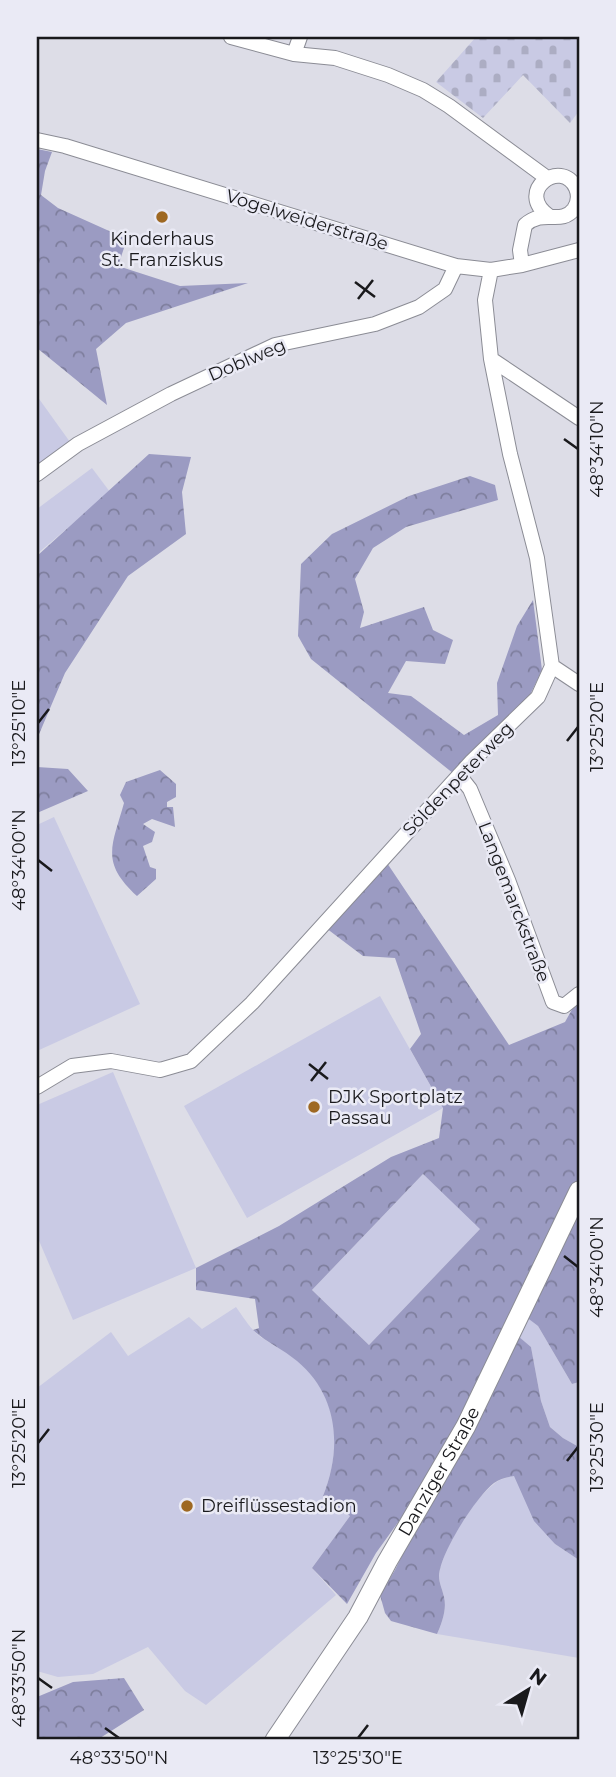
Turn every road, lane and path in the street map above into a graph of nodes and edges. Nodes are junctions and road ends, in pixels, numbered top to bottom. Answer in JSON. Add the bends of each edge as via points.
{"nodes":[{"id":1,"x":231,"y":37,"type":"edge"},
{"id":2,"x":300,"y":37,"type":"edge"},
{"id":3,"x":294,"y":54,"type":"junction"},
{"id":4,"x":37,"y":140,"type":"edge"},
{"id":5,"x":547,"y":178,"type":"junction"},
{"id":6,"x":549,"y":216,"type":"junction"},
{"id":7,"x":579,"y":250,"type":"edge"},
{"id":8,"x":522,"y":265,"type":"junction"},
{"id":9,"x":456,"y":266,"type":"junction"},
{"id":10,"x":491,"y":270,"type":"junction"},
{"id":11,"x":491,"y":359,"type":"junction"},
{"id":12,"x":579,"y":418,"type":"edge"},
{"id":13,"x":37,"y":474,"type":"edge"},
{"id":14,"x":551,"y":666,"type":"junction"},
{"id":15,"x":579,"y":684,"type":"edge"},
{"id":16,"x":458,"y":775,"type":"junction"},
{"id":17,"x":579,"y":993,"type":"edge"},
{"id":18,"x":37,"y":1087,"type":"edge"},
{"id":19,"x":579,"y":1191,"type":"edge"},
{"id":20,"x":275,"y":1740,"type":"edge"}],
"edges":[{"from":1,"to":3,"type":"street"},
{"from":2,"to":3,"type":"street"},
{"from":3,"to":5,"type":"street","via":[[335,58],[423,90]]},
{"from":4,"to":9,"type":"street","name":"Vogelweiderstraße"},
{"from":5,"to":6,"type":"street","via":[[536,193],[541,211]]},
{"from":5,"to":6,"type":"street","via":[[568,178],[578,194],[566,216]]},
{"from":6,"to":8,"type":"street","via":[[539,216],[525,225]]},
{"from":7,"to":8,"type":"street","name":"Vogelweiderstraße"},
{"from":8,"to":10,"type":"street","name":"Vogelweiderstraße"},
{"from":9,"to":10,"type":"street","name":"Vogelweiderstraße"},
{"from":9,"to":13,"type":"street","name":"Doblweg","via":[[445,289],[419,307],[375,324],[275,345],[78,444]]},
{"from":10,"to":11,"type":"street","via":[[485,300]]},
{"from":11,"to":12,"type":"street"},
{"from":11,"to":14,"type":"street","via":[[537,558]]},
{"from":14,"to":15,"type":"street"},
{"from":14,"to":16,"type":"street","name":"Söldenpeterweg","via":[[538,697]]},
{"from":16,"to":17,"type":"street","name":"Langemarckstraße","via":[[470,789],[553,1002],[564,1006]]},
{"from":16,"to":18,"type":"street","name":"Söldenpeterweg","via":[[252,1003],[191,1061],[160,1070],[111,1060],[72,1066]]},
{"from":19,"to":20,"type":"street","name":"Danziger Straße","via":[[466,1426],[358,1617]]}]}
